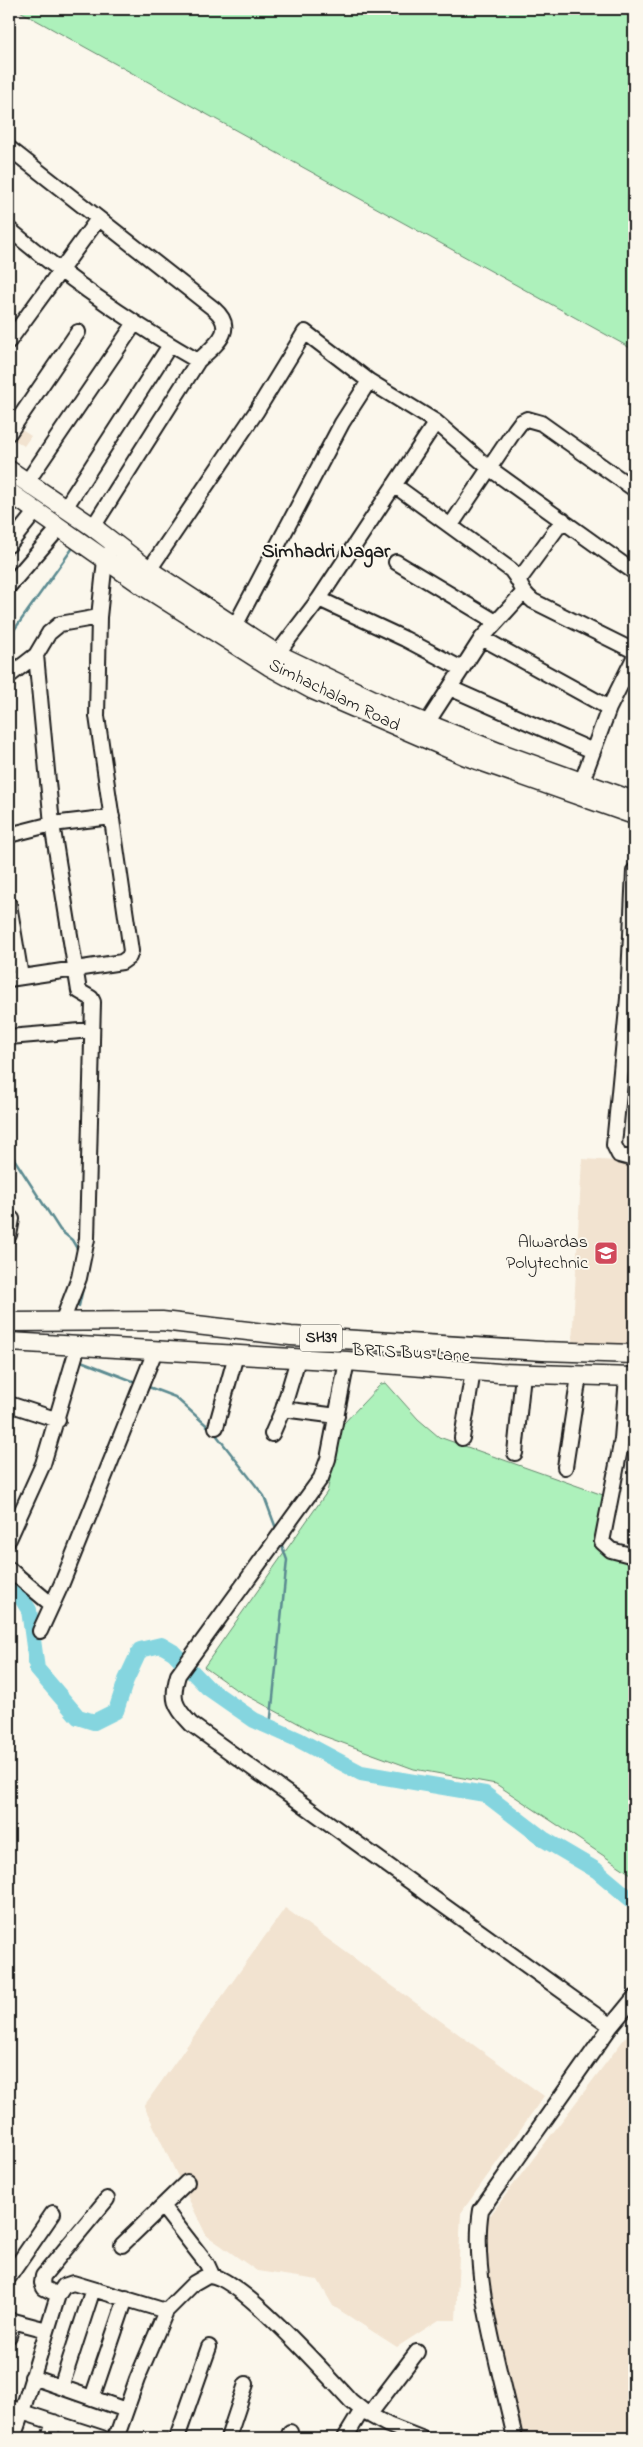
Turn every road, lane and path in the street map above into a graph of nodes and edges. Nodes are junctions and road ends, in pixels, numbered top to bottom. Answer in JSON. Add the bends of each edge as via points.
{"nodes":[{"id":1,"x":9,"y":148,"type":"edge"},
{"id":2,"x":98,"y":219,"type":"junction"},
{"id":3,"x":9,"y":229,"type":"edge"},
{"id":4,"x":58,"y":270,"type":"junction"},
{"id":5,"x":135,"y":323,"type":"junction"},
{"id":6,"x":78,"y":332,"type":"dead end"},
{"id":7,"x":9,"y":341,"type":"edge"},
{"id":8,"x":170,"y":345,"type":"junction"},
{"id":9,"x":198,"y":361,"type":"junction"},
{"id":10,"x":369,"y":382,"type":"junction"},
{"id":11,"x":436,"y":422,"type":"junction"},
{"id":12,"x":9,"y":433,"type":"edge"},
{"id":13,"x":489,"y":468,"type":"junction"},
{"id":14,"x":9,"y":470,"type":"edge"},
{"id":15,"x":26,"y":482,"type":"junction"},
{"id":16,"x":394,"y":485,"type":"junction"},
{"id":17,"x":634,"y":489,"type":"edge"},
{"id":18,"x":9,"y":492,"type":"edge"},
{"id":19,"x":66,"y":508,"type":"junction"},
{"id":20,"x":36,"y":512,"type":"junction"},
{"id":21,"x":563,"y":520,"type":"junction"},
{"id":22,"x":451,"y":525,"type":"junction"},
{"id":23,"x":93,"y":527,"type":"junction"},
{"id":24,"x":59,"y":528,"type":"junction"},
{"id":25,"x":114,"y":544,"type":"junction"},
{"id":26,"x":9,"y":545,"type":"edge"},
{"id":27,"x":105,"y":560,"type":"junction"},
{"id":28,"x":396,"y":562,"type":"dead end"},
{"id":29,"x":149,"y":570,"type":"junction"},
{"id":30,"x":634,"y":572,"type":"edge"},
{"id":31,"x":9,"y":586,"type":"edge"},
{"id":32,"x":521,"y":586,"type":"junction"},
{"id":33,"x":320,"y":599,"type":"junction"},
{"id":34,"x":99,"y":616,"type":"junction"},
{"id":35,"x":496,"y":622,"type":"junction"},
{"id":36,"x":235,"y":626,"type":"junction"},
{"id":37,"x":482,"y":638,"type":"junction"},
{"id":38,"x":634,"y":651,"type":"edge"},
{"id":39,"x":36,"y":655,"type":"junction"},
{"id":40,"x":634,"y":658,"type":"edge"},
{"id":41,"x":273,"y":660,"type":"junction"},
{"id":42,"x":462,"y":669,"type":"junction"},
{"id":43,"x":9,"y":676,"type":"edge"},
{"id":44,"x":450,"y":688,"type":"junction"},
{"id":45,"x":609,"y":708,"type":"junction"},
{"id":46,"x":426,"y":723,"type":"junction"},
{"id":47,"x":593,"y":751,"type":"junction"},
{"id":48,"x":579,"y":789,"type":"junction"},
{"id":49,"x":634,"y":801,"type":"edge"},
{"id":50,"x":634,"y":815,"type":"edge"},
{"id":51,"x":112,"y":817,"type":"junction"},
{"id":52,"x":52,"y":824,"type":"junction"},
{"id":53,"x":9,"y":835,"type":"edge"},
{"id":54,"x":634,"y":872,"type":"edge"},
{"id":55,"x":9,"y":904,"type":"edge"},
{"id":56,"x":633,"y":925,"type":"edge"},
{"id":57,"x":77,"y":969,"type":"junction"},
{"id":58,"x":15,"y":978,"type":"edge"},
{"id":59,"x":631,"y":998,"type":"edge"},
{"id":60,"x":92,"y":1030,"type":"junction"},
{"id":61,"x":9,"y":1037,"type":"edge"},
{"id":62,"x":634,"y":1159,"type":"edge"},
{"id":63,"x":9,"y":1218,"type":"edge"},
{"id":64,"x":9,"y":1235,"type":"edge"},
{"id":65,"x":9,"y":1322,"type":"edge"},
{"id":66,"x":62,"y":1322,"type":"junction"},
{"id":67,"x":9,"y":1332,"type":"edge"},
{"id":68,"x":9,"y":1342,"type":"edge"},
{"id":69,"x":78,"y":1346,"type":"junction"},
{"id":70,"x":155,"y":1350,"type":"junction"},
{"id":71,"x":634,"y":1354,"type":"edge"},
{"id":72,"x":236,"y":1355,"type":"junction"},
{"id":73,"x":298,"y":1359,"type":"junction"},
{"id":74,"x":347,"y":1362,"type":"junction"},
{"id":75,"x":473,"y":1371,"type":"junction"},
{"id":76,"x":632,"y":1372,"type":"edge"},
{"id":77,"x":523,"y":1374,"type":"junction"},
{"id":78,"x":579,"y":1376,"type":"junction"},
{"id":79,"x":9,"y":1404,"type":"edge"},
{"id":80,"x":283,"y":1409,"type":"junction"},
{"id":81,"x":337,"y":1416,"type":"junction"},
{"id":82,"x":58,"y":1420,"type":"junction"},
{"id":83,"x":216,"y":1427,"type":"dead end"},
{"id":84,"x":272,"y":1434,"type":"dead end"},
{"id":85,"x":462,"y":1438,"type":"dead end"},
{"id":86,"x":515,"y":1453,"type":"dead end"},
{"id":87,"x":565,"y":1467,"type":"dead end"},
{"id":88,"x":9,"y":1539,"type":"edge"},
{"id":89,"x":634,"y":1556,"type":"edge"},
{"id":90,"x":9,"y":1569,"type":"edge"},
{"id":91,"x":52,"y":1605,"type":"junction"},
{"id":92,"x":40,"y":1631,"type":"dead end"},
{"id":93,"x":634,"y":1998,"type":"edge"},
{"id":94,"x":611,"y":2026,"type":"junction"},
{"id":95,"x":187,"y":2182,"type":"dead end"},
{"id":96,"x":107,"y":2199,"type":"dead end"},
{"id":97,"x":162,"y":2206,"type":"junction"},
{"id":98,"x":53,"y":2213,"type":"dead end"},
{"id":99,"x":122,"y":2245,"type":"dead end"},
{"id":100,"x":212,"y":2275,"type":"junction"},
{"id":101,"x":9,"y":2277,"type":"edge"},
{"id":102,"x":93,"y":2289,"type":"junction"},
{"id":103,"x":58,"y":2295,"type":"junction"},
{"id":104,"x":126,"y":2298,"type":"junction"},
{"id":105,"x":166,"y":2311,"type":"junction"},
{"id":106,"x":11,"y":2320,"type":"edge"},
{"id":107,"x":47,"y":2330,"type":"junction"},
{"id":108,"x":9,"y":2336,"type":"edge"},
{"id":109,"x":210,"y":2347,"type":"dead end"},
{"id":110,"x":417,"y":2352,"type":"dead end"},
{"id":111,"x":32,"y":2377,"type":"junction"},
{"id":112,"x":246,"y":2384,"type":"dead end"},
{"id":113,"x":61,"y":2387,"type":"junction"},
{"id":114,"x":92,"y":2398,"type":"junction"},
{"id":115,"x":15,"y":2410,"type":"edge"},
{"id":116,"x":126,"y":2410,"type":"junction"},
{"id":117,"x":365,"y":2412,"type":"junction"},
{"id":118,"x":54,"y":2422,"type":"junction"},
{"id":119,"x":81,"y":2435,"type":"edge"},
{"id":120,"x":13,"y":2438,"type":"edge"},
{"id":121,"x":49,"y":2438,"type":"edge"},
{"id":122,"x":102,"y":2438,"type":"edge"},
{"id":123,"x":114,"y":2438,"type":"edge"},
{"id":124,"x":177,"y":2438,"type":"edge"},
{"id":125,"x":228,"y":2438,"type":"edge"},
{"id":126,"x":345,"y":2438,"type":"edge"},
{"id":127,"x":417,"y":2438,"type":"edge"},
{"id":128,"x":515,"y":2438,"type":"edge"}],
"edges":[{"from":1,"to":2,"type":"street"},
{"from":2,"to":4,"type":"street"},
{"from":2,"to":9,"type":"street","via":[[223,317],[225,331],[217,344]]},
{"from":3,"to":4,"type":"street"},
{"from":4,"to":5,"type":"street"},
{"from":4,"to":7,"type":"street"},
{"from":5,"to":8,"type":"street"},
{"from":5,"to":15,"type":"street"},
{"from":6,"to":12,"type":"street"},
{"from":8,"to":9,"type":"street"},
{"from":8,"to":19,"type":"street"},
{"from":9,"to":23,"type":"street"},
{"from":10,"to":11,"type":"street"},
{"from":10,"to":29,"type":"street","via":[[305,332],[256,412]]},
{"from":10,"to":36,"type":"street","via":[[342,423]]},
{"from":11,"to":13,"type":"street"},
{"from":11,"to":16,"type":"street"},
{"from":13,"to":17,"type":"street","via":[[521,422],[533,419]]},
{"from":13,"to":21,"type":"street"},
{"from":13,"to":22,"type":"street"},
{"from":14,"to":15,"type":"main road"},
{"from":15,"to":19,"type":"main road"},
{"from":16,"to":22,"type":"street"},
{"from":16,"to":33,"type":"street"},
{"from":18,"to":20,"type":"main road","name":"Simhachalam Road"},
{"from":19,"to":23,"type":"main road"},
{"from":20,"to":24,"type":"main road","name":"Simhachalam Road"},
{"from":20,"to":26,"type":"street"},
{"from":21,"to":30,"type":"street"},
{"from":21,"to":32,"type":"street"},
{"from":22,"to":32,"type":"street","via":[[511,570]]},
{"from":23,"to":25,"type":"main road"},
{"from":24,"to":27,"type":"main road","name":"Simhachalam Road"},
{"from":24,"to":31,"type":"street"},
{"from":25,"to":27,"type":"street"},
{"from":25,"to":29,"type":"main road"},
{"from":27,"to":34,"type":"street"},
{"from":27,"to":41,"type":"main road","name":"Simhachalam Road"},
{"from":28,"to":35,"type":"street"},
{"from":29,"to":36,"type":"main road"},
{"from":32,"to":35,"type":"street"},
{"from":32,"to":38,"type":"street","via":[[533,601]]},
{"from":33,"to":41,"type":"street"},
{"from":33,"to":42,"type":"street"},
{"from":34,"to":39,"type":"street","via":[[60,624],[49,633]]},
{"from":34,"to":51,"type":"street","via":[[97,716]]},
{"from":35,"to":37,"type":"street"},
{"from":36,"to":41,"type":"main road"},
{"from":37,"to":42,"type":"street"},
{"from":37,"to":45,"type":"street"},
{"from":39,"to":43,"type":"street"},
{"from":39,"to":52,"type":"street"},
{"from":40,"to":45,"type":"street"},
{"from":41,"to":46,"type":"main road","via":[[312,672]]},
{"from":41,"to":48,"type":"main road","name":"Simhachalam Road","via":[[321,693],[466,756]]},
{"from":42,"to":44,"type":"street"},
{"from":44,"to":46,"type":"street"},
{"from":44,"to":47,"type":"street"},
{"from":45,"to":47,"type":"street"},
{"from":46,"to":48,"type":"main road"},
{"from":47,"to":48,"type":"street"},
{"from":48,"to":49,"type":"main road"},
{"from":48,"to":50,"type":"main road","name":"Simhachalam Road"},
{"from":51,"to":52,"type":"street"},
{"from":51,"to":57,"type":"street","via":[[131,951],[122,962]]},
{"from":52,"to":53,"type":"street"},
{"from":52,"to":57,"type":"street"},
{"from":54,"to":56,"type":"street"},
{"from":55,"to":58,"type":"street"},
{"from":56,"to":59,"type":"street"},
{"from":57,"to":58,"type":"street"},
{"from":57,"to":60,"type":"street","via":[[80,991],[93,1002]]},
{"from":59,"to":62,"type":"street","via":[[614,1145],[619,1155]]},
{"from":60,"to":61,"type":"street"},
{"from":60,"to":66,"type":"street","via":[[87,1239]]},
{"from":63,"to":64,"type":"street","via":[[12,1219]]},
{"from":65,"to":66,"type":"main road","number":"SH39"},
{"from":66,"to":71,"type":"main road","number":"SH39","via":[[169,1322],[291,1336]]},
{"from":67,"to":76,"type":"main road","name":"BRTS Bus Lane","via":[[389,1353]]},
{"from":68,"to":69,"type":"main road","number":"SH39"},
{"from":69,"to":70,"type":"main road","number":"SH39"},
{"from":69,"to":82,"type":"street"},
{"from":70,"to":72,"type":"main road","number":"SH39"},
{"from":70,"to":91,"type":"street"},
{"from":72,"to":73,"type":"main road","number":"SH39"},
{"from":72,"to":83,"type":"street"},
{"from":73,"to":74,"type":"main road","number":"SH39"},
{"from":73,"to":80,"type":"street"},
{"from":74,"to":75,"type":"main road","number":"SH39"},
{"from":74,"to":81,"type":"street"},
{"from":75,"to":77,"type":"main road","number":"SH39"},
{"from":75,"to":85,"type":"street"},
{"from":76,"to":78,"type":"main road","number":"SH39"},
{"from":76,"to":89,"type":"street","via":[[602,1542],[611,1550]]},
{"from":77,"to":78,"type":"main road","number":"SH39"},
{"from":77,"to":86,"type":"street"},
{"from":78,"to":87,"type":"street"},
{"from":79,"to":82,"type":"street"},
{"from":80,"to":81,"type":"street"},
{"from":80,"to":84,"type":"street"},
{"from":81,"to":94,"type":"street","via":[[321,1478],[178,1675],[172,1694],[179,1712]]},
{"from":82,"to":88,"type":"street","via":[[43,1464]]},
{"from":90,"to":91,"type":"street"},
{"from":91,"to":92,"type":"street"},
{"from":93,"to":94,"type":"street"},
{"from":94,"to":128,"type":"street","via":[[481,2210],[478,2241],[485,2302]]},
{"from":95,"to":97,"type":"street"},
{"from":96,"to":103,"type":"street","via":[[43,2276],[44,2288]]},
{"from":97,"to":99,"type":"street"},
{"from":97,"to":100,"type":"street"},
{"from":98,"to":101,"type":"street"},
{"from":100,"to":105,"type":"street","via":[[198,2279]]},
{"from":100,"to":117,"type":"street","via":[[263,2310]]},
{"from":102,"to":103,"type":"street","via":[[73,2284],[64,2286]]},
{"from":102,"to":104,"type":"street"},
{"from":102,"to":113,"type":"street"},
{"from":103,"to":107,"type":"street"},
{"from":104,"to":105,"type":"street"},
{"from":104,"to":114,"type":"street"},
{"from":105,"to":116,"type":"street"},
{"from":106,"to":107,"type":"street"},
{"from":106,"to":108,"type":"street"},
{"from":107,"to":111,"type":"street"},
{"from":109,"to":124,"type":"street"},
{"from":110,"to":117,"type":"street"},
{"from":111,"to":113,"type":"street"},
{"from":111,"to":115,"type":"street"},
{"from":112,"to":125,"type":"street"},
{"from":113,"to":114,"type":"street"},
{"from":114,"to":116,"type":"street"},
{"from":115,"to":118,"type":"street"},
{"from":115,"to":120,"type":"street"},
{"from":116,"to":123,"type":"street"},
{"from":117,"to":126,"type":"street"},
{"from":117,"to":127,"type":"street"},
{"from":118,"to":119,"type":"street"},
{"from":118,"to":121,"type":"street"},
{"from":119,"to":122,"type":"street"}]}
